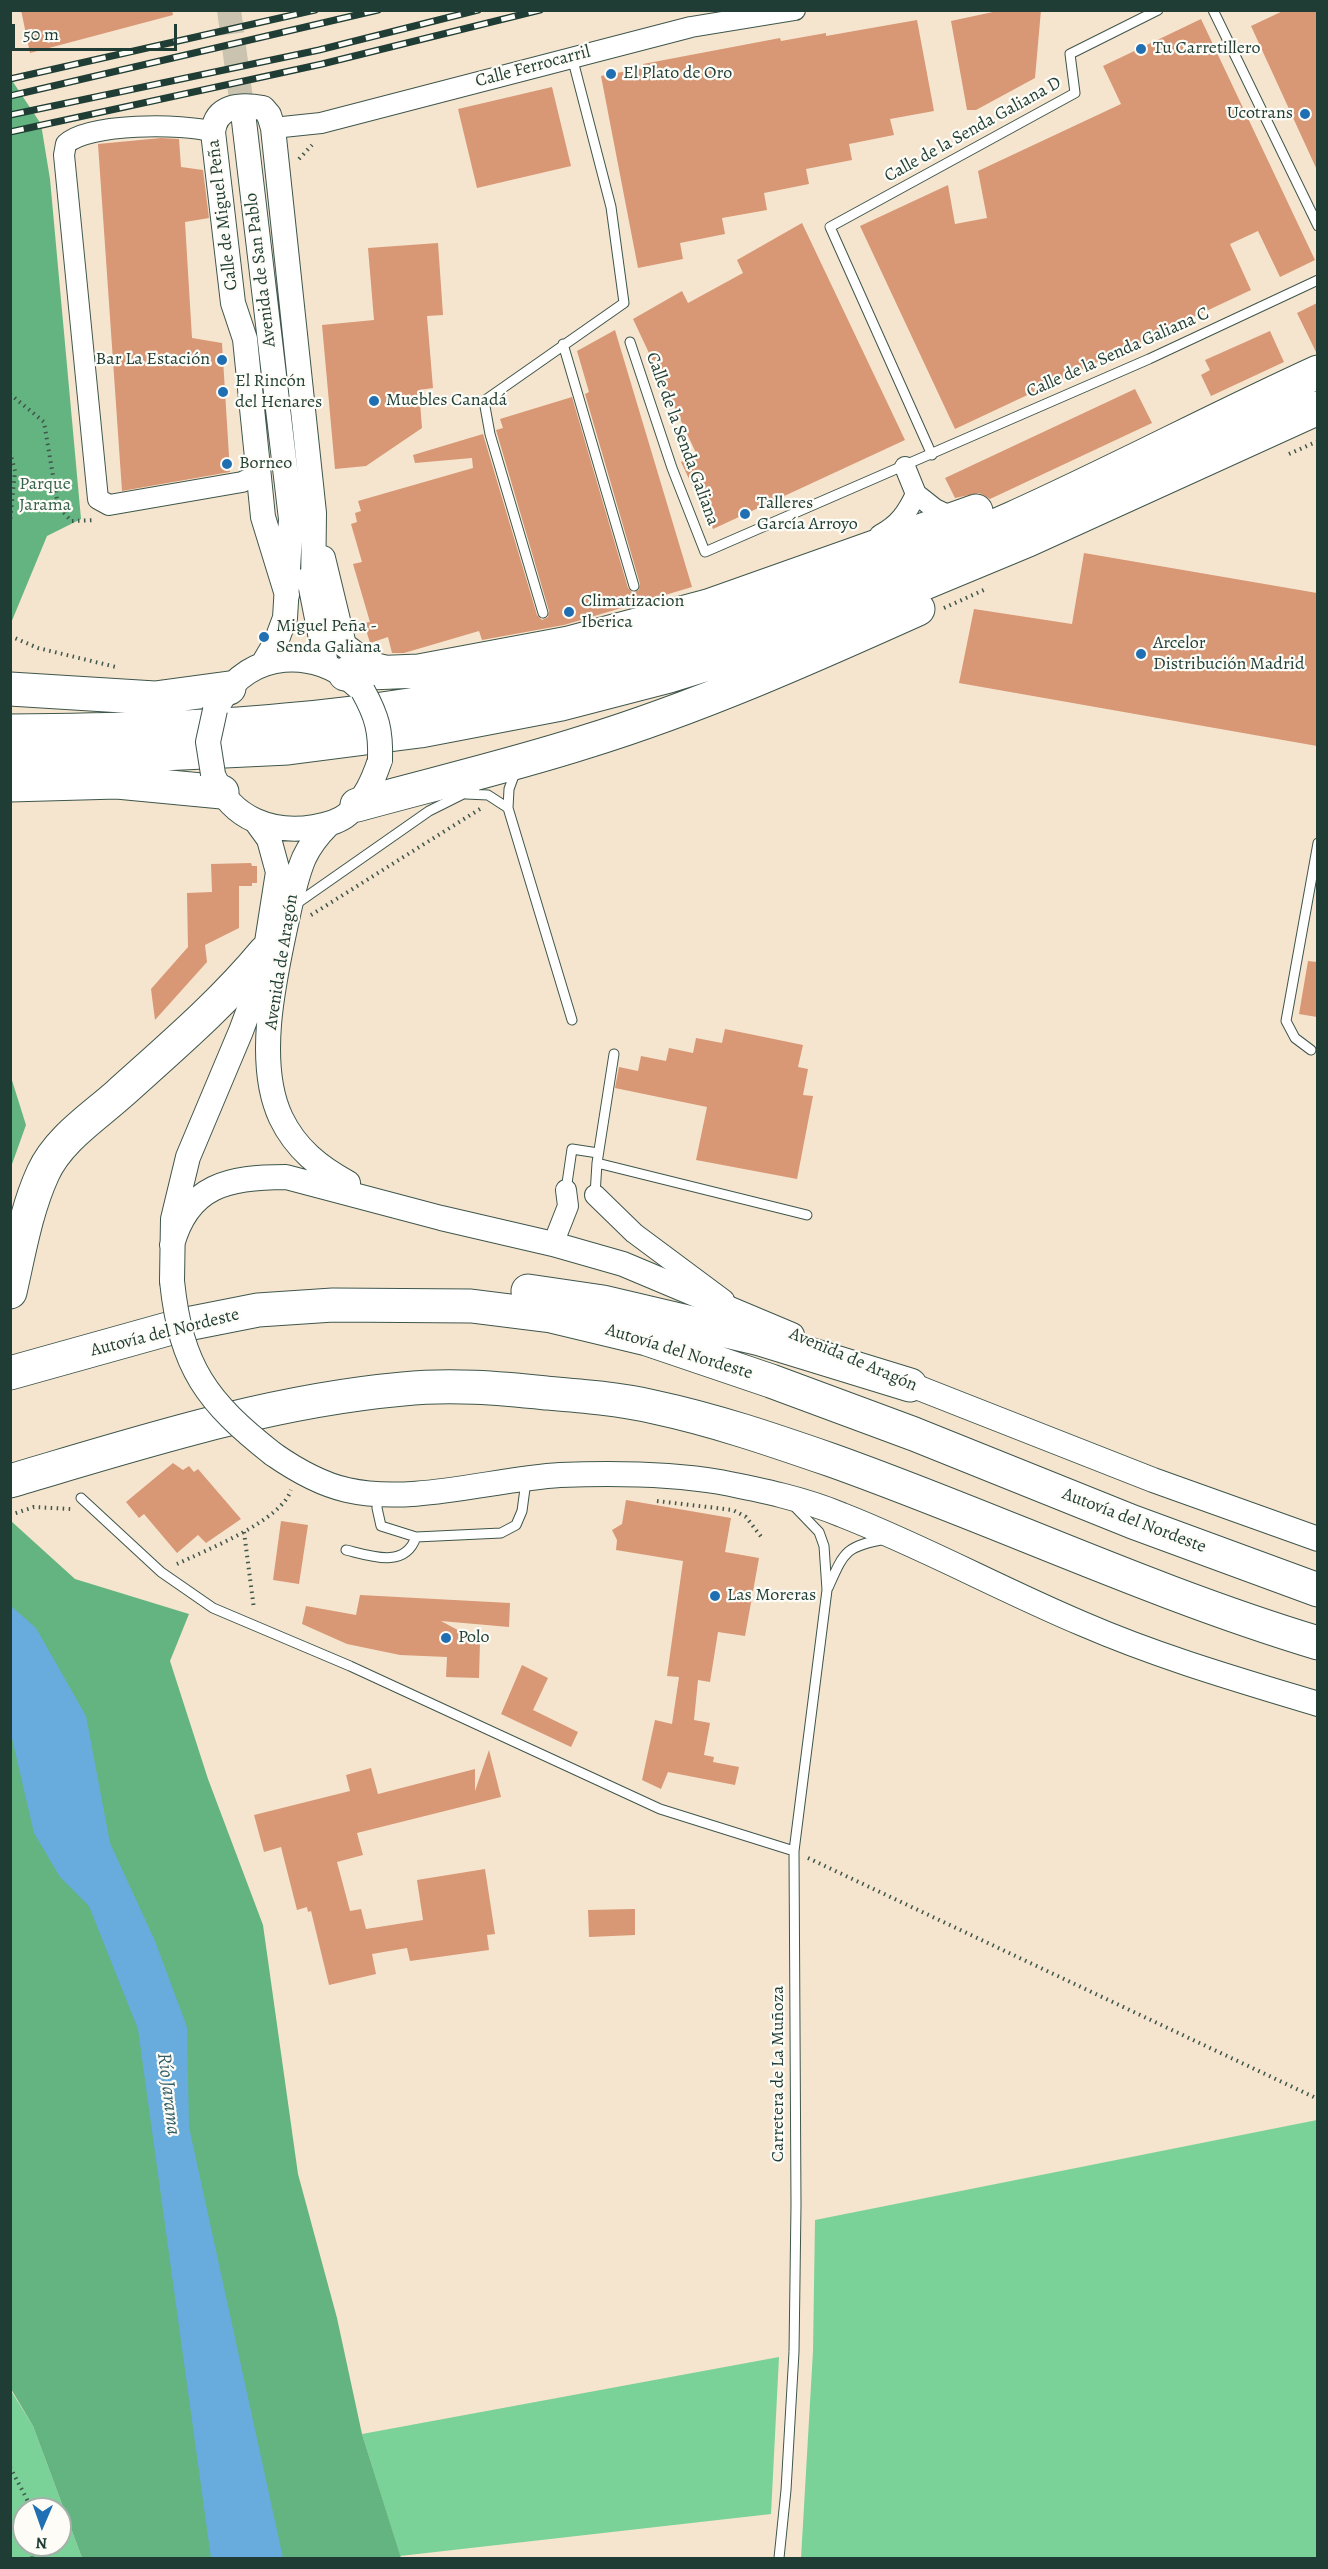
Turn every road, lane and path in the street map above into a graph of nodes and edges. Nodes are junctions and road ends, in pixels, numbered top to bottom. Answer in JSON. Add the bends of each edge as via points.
{"nodes":[{"id":1,"x":795,"y":10,"type":"edge"},
{"id":2,"x":1158,"y":10,"type":"edge"},
{"id":3,"x":1213,"y":10,"type":"edge"},
{"id":4,"x":572,"y":57,"type":"junction"},
{"id":5,"x":244,"y":121,"type":"tunnel mouth"},
{"id":6,"x":273,"y":128,"type":"junction"},
{"id":7,"x":213,"y":132,"type":"junction"},
{"id":8,"x":320,"y":142,"type":"dead end"},
{"id":9,"x":296,"y":166,"type":"dead end"},
{"id":10,"x":1317,"y":226,"type":"edge"},
{"id":11,"x":1317,"y":280,"type":"edge"},
{"id":12,"x":630,"y":342,"type":"dead end"},
{"id":13,"x":562,"y":344,"type":"junction"},
{"id":14,"x":1317,"y":372,"type":"edge"},
{"id":15,"x":10,"y":394,"type":"edge"},
{"id":16,"x":1317,"y":408,"type":"edge"},
{"id":17,"x":1218,"y":418,"type":"junction"},
{"id":18,"x":1317,"y":433,"type":"edge"},
{"id":19,"x":10,"y":452,"type":"edge"},
{"id":20,"x":932,"y":455,"type":"junction"},
{"id":21,"x":905,"y":467,"type":"junction"},
{"id":22,"x":257,"y":476,"type":"junction"},
{"id":23,"x":916,"y":494,"type":"junction"},
{"id":24,"x":109,"y":505,"type":"junction"},
{"id":25,"x":314,"y":513,"type":"junction"},
{"id":26,"x":291,"y":519,"type":"junction"},
{"id":27,"x":956,"y":519,"type":"junction"},
{"id":28,"x":10,"y":522,"type":"edge"},
{"id":29,"x":823,"y":565,"type":"junction"},
{"id":30,"x":634,"y":586,"type":"dead end"},
{"id":31,"x":313,"y":592,"type":"junction"},
{"id":32,"x":287,"y":595,"type":"junction"},
{"id":33,"x":543,"y":613,"type":"dead end"},
{"id":34,"x":10,"y":636,"type":"edge"},
{"id":35,"x":262,"y":664,"type":"junction"},
{"id":36,"x":118,"y":667,"type":"dead end"},
{"id":37,"x":419,"y":671,"type":"junction"},
{"id":38,"x":345,"y":677,"type":"junction"},
{"id":39,"x":10,"y":689,"type":"edge"},
{"id":40,"x":222,"y":699,"type":"junction"},
{"id":41,"x":10,"y":731,"type":"edge"},
{"id":42,"x":10,"y":758,"type":"edge"},
{"id":43,"x":529,"y":761,"type":"junction"},
{"id":44,"x":217,"y":783,"type":"junction"},
{"id":45,"x":10,"y":785,"type":"edge"},
{"id":46,"x":463,"y":794,"type":"junction"},
{"id":47,"x":357,"y":805,"type":"junction"},
{"id":48,"x":508,"y":808,"type":"junction"},
{"id":49,"x":258,"y":824,"type":"junction"},
{"id":50,"x":328,"y":825,"type":"junction"},
{"id":51,"x":1317,"y":843,"type":"edge"},
{"id":52,"x":289,"y":909,"type":"junction"},
{"id":53,"x":265,"y":952,"type":"junction"},
{"id":54,"x":572,"y":1020,"type":"dead end"},
{"id":55,"x":1311,"y":1050,"type":"dead end"},
{"id":56,"x":614,"y":1054,"type":"dead end"},
{"id":57,"x":598,"y":1158,"type":"junction"},
{"id":58,"x":566,"y":1190,"type":"joint"},
{"id":59,"x":595,"y":1195,"type":"joint"},
{"id":60,"x":382,"y":1202,"type":"junction"},
{"id":61,"x":807,"y":1215,"type":"dead end"},
{"id":62,"x":554,"y":1244,"type":"junction"},
{"id":63,"x":172,"y":1245,"type":"junction"},
{"id":64,"x":10,"y":1292,"type":"edge"},
{"id":65,"x":333,"y":1305,"type":"junction"},
{"id":66,"x":743,"y":1314,"type":"junction"},
{"id":67,"x":10,"y":1373,"type":"edge"},
{"id":68,"x":910,"y":1385,"type":"junction"},
{"id":69,"x":16,"y":1479,"type":"edge"},
{"id":70,"x":526,"y":1480,"type":"junction"},
{"id":71,"x":292,"y":1486,"type":"dead end"},
{"id":72,"x":378,"y":1494,"type":"junction"},
{"id":73,"x":786,"y":1497,"type":"junction"},
{"id":74,"x":81,"y":1498,"type":"dead end"},
{"id":75,"x":652,"y":1500,"type":"dead end"},
{"id":76,"x":94,"y":1509,"type":"junction"},
{"id":77,"x":10,"y":1515,"type":"edge"},
{"id":78,"x":244,"y":1532,"type":"junction"},
{"id":79,"x":416,"y":1537,"type":"junction"},
{"id":80,"x":894,"y":1538,"type":"junction"},
{"id":81,"x":763,"y":1539,"type":"dead end"},
{"id":82,"x":1317,"y":1539,"type":"edge"},
{"id":83,"x":346,"y":1550,"type":"dead end"},
{"id":84,"x":152,"y":1565,"type":"junction"},
{"id":85,"x":827,"y":1590,"type":"junction"},
{"id":86,"x":1317,"y":1590,"type":"edge"},
{"id":87,"x":255,"y":1626,"type":"junction"},
{"id":88,"x":1317,"y":1643,"type":"edge"},
{"id":89,"x":1317,"y":1704,"type":"edge"},
{"id":90,"x":794,"y":1851,"type":"junction"},
{"id":91,"x":1317,"y":2099,"type":"edge"},
{"id":92,"x":10,"y":2467,"type":"edge"},
{"id":93,"x":26,"y":2497,"type":"edge"},
{"id":94,"x":779,"y":2559,"type":"edge"}],
"edges":[{"from":1,"to":4,"type":"street","name":"Calle Ferrocarril","via":[[691,27]]},
{"from":2,"to":20,"type":"lane","name":"Calle de la Senda Galiana D","via":[[1070,54],[1075,93],[830,227]]},
{"from":3,"to":10,"type":"lane"},
{"from":4,"to":6,"type":"street","name":"Calle Ferrocarril","via":[[321,123]]},
{"from":4,"to":13,"type":"lane","via":[[611,207],[624,303]]},
{"from":5,"to":26,"type":"street","name":"Avenida de San Pablo"},
{"from":6,"to":7,"type":"street","name":"Calle de Miguel Peña","via":[[270,115],[263,108],[249,106],[222,111],[214,119]]},
{"from":6,"to":25,"type":"street"},
{"from":7,"to":22,"type":"street","name":"Calle de Miguel Peña","via":[[233,303],[245,339]]},
{"from":7,"to":24,"type":"street","via":[[158,125],[83,134],[66,144],[98,499]]},
{"from":8,"to":9,"type":"path","via":[[307,150]]},
{"from":11,"to":20,"type":"lane","name":"Calle de la Senda Galiana C"},
{"from":12,"to":21,"type":"lane","name":"Calle de la Senda Galiana","via":[[705,552]]},
{"from":13,"to":30,"type":"lane"},
{"from":13,"to":33,"type":"lane","via":[[484,401],[490,434]]},
{"from":14,"to":17,"type":"highway"},
{"from":15,"to":24,"type":"path","via":[[44,422],[58,507],[71,521],[92,522],[104,517]]},
{"from":16,"to":42,"type":"highway","via":[[1028,540],[915,587],[784,640],[669,676],[537,709],[420,731],[299,747]]},
{"from":17,"to":27,"type":"highway"},
{"from":17,"to":41,"type":"highway","via":[[1014,518],[905,564],[775,614],[551,678],[416,703],[286,720]]},
{"from":18,"to":43,"type":"highway","via":[[793,665]]},
{"from":19,"to":28,"type":"path","via":[[15,471]]},
{"from":20,"to":21,"type":"lane","name":"Calle de la Senda Galiana"},
{"from":21,"to":23,"type":"street"},
{"from":22,"to":24,"type":"street","via":[[242,482]]},
{"from":22,"to":32,"type":"street","name":"Calle de Miguel Peña","via":[[263,517]]},
{"from":23,"to":27,"type":"street"},
{"from":23,"to":29,"type":"street","via":[[896,527]]},
{"from":25,"to":31,"type":"street"},
{"from":25,"to":37,"type":"street","via":[[344,645],[368,663]]},
{"from":26,"to":31,"type":"street"},
{"from":26,"to":32,"type":"street","name":"Avenida de San Pablo"},
{"from":27,"to":29,"type":"highway"},
{"from":29,"to":37,"type":"highway","via":[[708,606],[580,640]]},
{"from":31,"to":38,"type":"street"},
{"from":32,"to":35,"type":"street","name":"Avenida de San Pablo","via":[[285,618]]},
{"from":34,"to":36,"type":"path","via":[[38,648]]},
{"from":35,"to":38,"type":"street","via":[[294,658]]},
{"from":35,"to":40,"type":"street","via":[[249,671]]},
{"from":37,"to":38,"type":"highway"},
{"from":38,"to":47,"type":"street","bridge":true,"via":[[375,712],[381,735],[380,760],[372,784]]},
{"from":39,"to":40,"type":"highway"},
{"from":40,"to":44,"type":"street","bridge":true,"via":[[208,742]]},
{"from":43,"to":46,"type":"lane"},
{"from":43,"to":47,"type":"highway"},
{"from":43,"to":48,"type":"lane","via":[[509,789]]},
{"from":44,"to":45,"type":"highway"},
{"from":44,"to":49,"type":"street","via":[[240,812]]},
{"from":46,"to":48,"type":"lane","via":[[489,795]]},
{"from":46,"to":52,"type":"lane","via":[[429,811]]},
{"from":47,"to":50,"type":"street"},
{"from":48,"to":54,"type":"lane"},
{"from":49,"to":50,"type":"street","via":[[300,829]]},
{"from":49,"to":53,"type":"street","via":[[269,839],[278,872]]},
{"from":50,"to":52,"type":"street","name":"Avenida de Aragón","via":[[304,856]]},
{"from":51,"to":55,"type":"lane","via":[[1286,1021],[1295,1038]]},
{"from":52,"to":60,"type":"street","name":"Avenida de Aragón","via":[[270,1018],[269,1066],[275,1101],[298,1147],[310,1159]]},
{"from":53,"to":63,"type":"street","via":[[241,1031],[188,1157],[176,1201]]},
{"from":53,"to":64,"type":"highway","via":[[196,1025],[67,1139],[43,1172]]},
{"from":56,"to":57,"type":"lane"},
{"from":57,"to":58,"type":"lane","via":[[572,1149]]},
{"from":57,"to":59,"type":"lane"},
{"from":57,"to":61,"type":"lane"},
{"from":58,"to":62,"type":"street","via":[[568,1206]]},
{"from":59,"to":66,"type":"street","via":[[634,1233]]},
{"from":60,"to":62,"type":"street","name":"Avenida de Aragón"},
{"from":60,"to":63,"type":"street","name":"Avenida de Aragón","via":[[286,1177],[229,1182],[192,1203],[178,1224]]},
{"from":62,"to":66,"type":"street","name":"Avenida de Aragón","via":[[623,1264]]},
{"from":63,"to":72,"type":"street","bridge":true,"via":[[172,1281],[181,1335],[210,1396],[239,1427],[303,1474],[346,1490]]},
{"from":65,"to":67,"type":"highway","name":"Autovía del Nordeste","via":[[258,1310],[182,1325]]},
{"from":65,"to":68,"type":"highway","via":[[420,1285],[546,1293],[760,1338]]},
{"from":65,"to":86,"type":"highway","name":"Autovía del Nordeste","via":[[471,1306],[551,1316],[647,1339],[914,1434],[1133,1522]]},
{"from":66,"to":68,"type":"street","name":"Avenida de Aragón"},
{"from":68,"to":82,"type":"street","name":"Avenida de Aragón"},
{"from":69,"to":88,"type":"highway","via":[[166,1435],[286,1406],[348,1396],[405,1388],[464,1387],[591,1397],[653,1407],[750,1432]]},
{"from":70,"to":72,"type":"street","via":[[432,1492]]},
{"from":70,"to":73,"type":"street","via":[[560,1475],[639,1476],[718,1482]]},
{"from":70,"to":79,"type":"lane","via":[[516,1525],[501,1533]]},
{"from":71,"to":78,"type":"path","via":[[288,1500]]},
{"from":72,"to":79,"type":"lane","via":[[376,1508],[381,1526]]},
{"from":73,"to":80,"type":"street","via":[[841,1514]]},
{"from":73,"to":85,"type":"lane","name":"Carretera de La Muñoza","via":[[819,1532],[824,1546]]},
{"from":74,"to":76,"type":"lane"},
{"from":75,"to":81,"type":"path","via":[[733,1510],[746,1517]]},
{"from":76,"to":77,"type":"path","via":[[34,1508]]},
{"from":76,"to":84,"type":"lane"},
{"from":78,"to":84,"type":"path","via":[[176,1564]]},
{"from":78,"to":87,"type":"path"},
{"from":79,"to":83,"type":"lane","via":[[413,1547],[396,1559]]},
{"from":80,"to":85,"type":"lane","name":"Carretera de La Muñoza","via":[[853,1547],[840,1562]]},
{"from":80,"to":89,"type":"street","via":[[1084,1625],[1185,1663]]},
{"from":84,"to":87,"type":"lane","via":[[213,1608]]},
{"from":85,"to":90,"type":"lane","name":"Carretera de La Muñoza"},
{"from":87,"to":90,"type":"lane","via":[[660,1809]]},
{"from":90,"to":91,"type":"path"},
{"from":90,"to":94,"type":"lane","name":"Carretera de La Muñoza","via":[[794,2352]]},
{"from":92,"to":93,"type":"path"}]}
